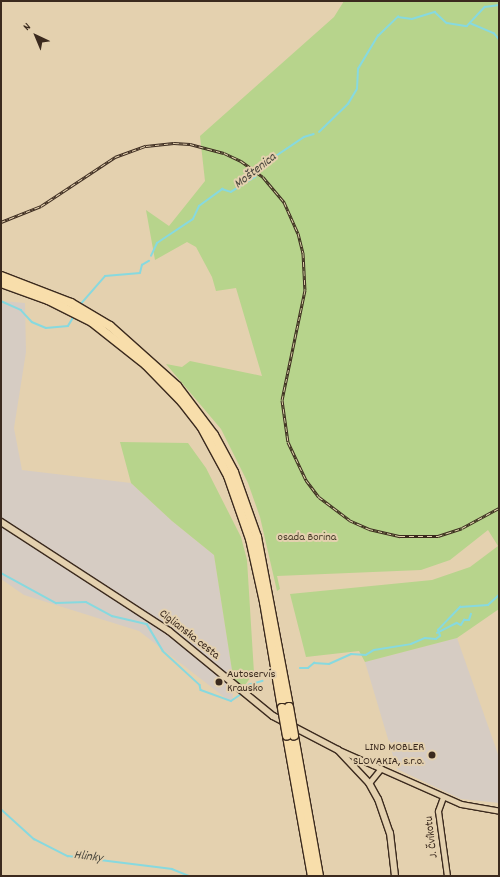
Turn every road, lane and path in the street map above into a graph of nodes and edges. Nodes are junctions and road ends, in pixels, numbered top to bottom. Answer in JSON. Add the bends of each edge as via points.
{"nodes":[{"id":1,"x":1,"y":276,"type":"edge"},
{"id":2,"x":1,"y":284,"type":"edge"},
{"id":3,"x":70,"y":306,"type":"junction"},
{"id":4,"x":1,"y":522,"type":"edge"},
{"id":5,"x":291,"y":736,"type":"junction"},
{"id":6,"x":338,"y":750,"type":"junction"},
{"id":7,"x":381,"y":768,"type":"junction"},
{"id":8,"x":369,"y":783,"type":"junction"},
{"id":9,"x":443,"y":797,"type":"junction"},
{"id":10,"x":499,"y":812,"type":"edge"},
{"id":11,"x":312,"y":876,"type":"edge"},
{"id":12,"x":319,"y":876,"type":"edge"},
{"id":13,"x":395,"y":876,"type":"edge"},
{"id":14,"x":447,"y":876,"type":"edge"}],
"edges":[{"from":1,"to":3,"type":"main road"},
{"from":2,"to":3,"type":"main road"},
{"from":3,"to":5,"type":"main road","bridge":true,"via":[[128,340],[177,386],[199,412],[228,460],[249,512],[261,554]]},
{"from":4,"to":6,"type":"street","name":"Ciglianska cesta","via":[[169,631],[273,716]]},
{"from":5,"to":11,"type":"main road"},
{"from":5,"to":12,"type":"main road"},
{"from":6,"to":7,"type":"street","name":"Ciglianska cesta"},
{"from":6,"to":8,"type":"street"},
{"from":7,"to":8,"type":"street"},
{"from":7,"to":9,"type":"street","name":"Ciglianska cesta"},
{"from":8,"to":13,"type":"street","via":[[385,815]]},
{"from":9,"to":10,"type":"street","name":"Ciglianska cesta","via":[[461,804]]},
{"from":9,"to":14,"type":"street","name":"J. Čvíkotu","via":[[438,811]]}]}
